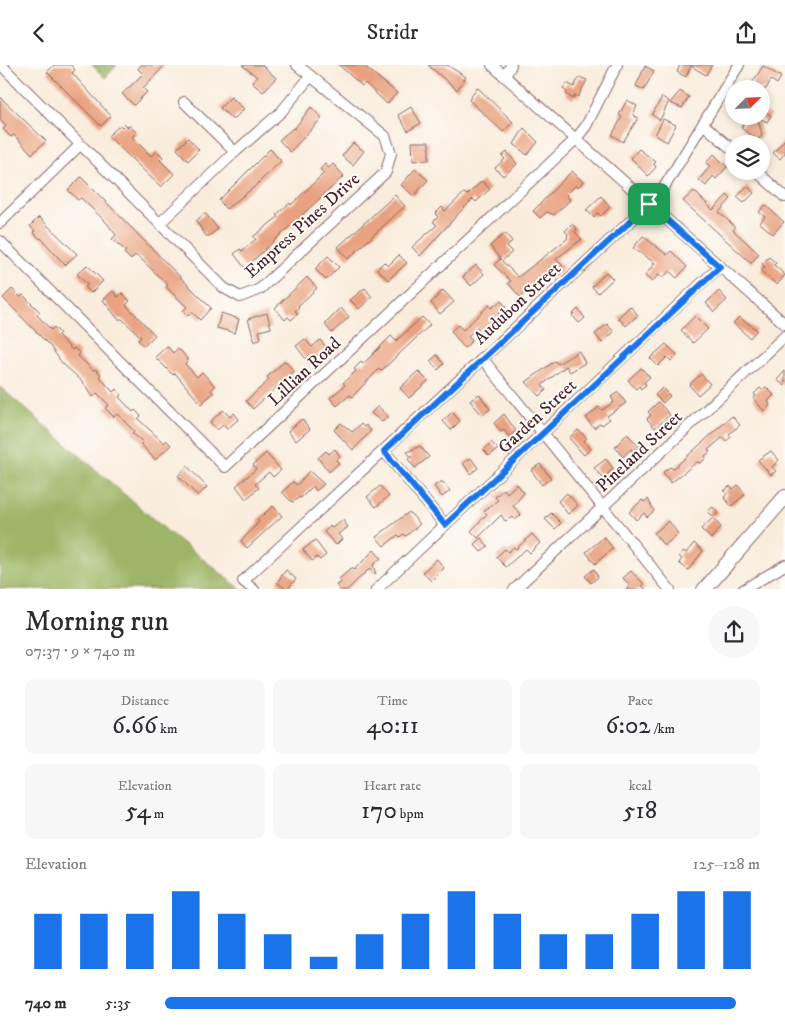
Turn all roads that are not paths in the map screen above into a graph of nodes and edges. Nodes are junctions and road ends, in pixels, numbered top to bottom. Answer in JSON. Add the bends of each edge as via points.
{"nodes":[{"id":1,"x":0,"y":65,"type":"edge"},
{"id":2,"x":297,"y":65,"type":"edge"},
{"id":3,"x":492,"y":65,"type":"edge"},
{"id":4,"x":511,"y":65,"type":"edge"},
{"id":5,"x":617,"y":65,"type":"edge"},
{"id":6,"x":739,"y":65,"type":"edge"},
{"id":7,"x":310,"y":77,"type":"junction"},
{"id":8,"x":505,"y":77,"type":"junction"},
{"id":9,"x":184,"y":102,"type":"dead end"},
{"id":10,"x":703,"y":124,"type":"junction"},
{"id":11,"x":576,"y":139,"type":"junction"},
{"id":12,"x":725,"y":143,"type":"edge"},
{"id":13,"x":80,"y":145,"type":"junction"},
{"id":14,"x":235,"y":152,"type":"junction"},
{"id":15,"x":766,"y":180,"type":"edge"},
{"id":16,"x":785,"y":197,"type":"edge"},
{"id":17,"x":649,"y":204,"type":"junction"},
{"id":18,"x":0,"y":223,"type":"edge"},
{"id":19,"x":160,"y":223,"type":"junction"},
{"id":20,"x":0,"y":241,"type":"edge"},
{"id":21,"x":720,"y":267,"type":"junction"},
{"id":22,"x":785,"y":309,"type":"edge"},
{"id":23,"x":782,"y":321,"type":"edge"},
{"id":24,"x":785,"y":336,"type":"edge"},
{"id":25,"x":482,"y":358,"type":"junction"},
{"id":26,"x":542,"y":433,"type":"junction"},
{"id":27,"x":384,"y":451,"type":"junction"},
{"id":28,"x":785,"y":497,"type":"edge"},
{"id":29,"x":602,"y":507,"type":"junction"},
{"id":30,"x":445,"y":525,"type":"junction"},
{"id":31,"x":785,"y":565,"type":"edge"},
{"id":32,"x":254,"y":589,"type":"edge"},
{"id":33,"x":376,"y":589,"type":"edge"},
{"id":34,"x":514,"y":589,"type":"edge"},
{"id":35,"x":670,"y":589,"type":"edge"},
{"id":36,"x":704,"y":589,"type":"edge"},
{"id":37,"x":743,"y":589,"type":"edge"}],
"edges":[{"from":1,"to":13,"type":"street","name":"Empress Pines Drive"},
{"from":2,"to":7,"type":"street","name":"Empress Pines Drive"},
{"from":3,"to":8,"type":"street"},
{"from":4,"to":8,"type":"street"},
{"from":5,"to":11,"type":"street","name":"Lillian Road"},
{"from":6,"to":10,"type":"street","name":"Audubon Street"},
{"from":7,"to":14,"type":"street","via":[[281,112]]},
{"from":7,"to":19,"type":"street","name":"Empress Pines Drive","via":[[385,136],[391,153],[386,172],[260,289],[240,297],[224,288]]},
{"from":8,"to":11,"type":"street"},
{"from":9,"to":14,"type":"street"},
{"from":10,"to":12,"type":"street"},
{"from":10,"to":17,"type":"street","name":"Audubon Street","via":[[663,189]]},
{"from":11,"to":17,"type":"street"},
{"from":11,"to":20,"type":"street","name":"Lillian Road","via":[[225,467]]},
{"from":13,"to":18,"type":"street"},
{"from":13,"to":19,"type":"street","name":"Empress Pines Drive"},
{"from":14,"to":19,"type":"street"},
{"from":15,"to":16,"type":"street"},
{"from":17,"to":21,"type":"street"},
{"from":17,"to":25,"type":"street","name":"Audubon Street"},
{"from":21,"to":23,"type":"street"},
{"from":21,"to":26,"type":"street","name":"Garden Street"},
{"from":22,"to":23,"type":"street"},
{"from":24,"to":29,"type":"street","name":"Pineland Street"},
{"from":25,"to":26,"type":"street"},
{"from":25,"to":27,"type":"street","name":"Audubon Street"},
{"from":26,"to":29,"type":"street"},
{"from":26,"to":30,"type":"street","name":"Garden Street"},
{"from":27,"to":30,"type":"street"},
{"from":27,"to":32,"type":"street","name":"Audubon Street","via":[[243,581]]},
{"from":28,"to":36,"type":"street"},
{"from":29,"to":34,"type":"street","name":"Pineland Street"},
{"from":29,"to":35,"type":"street"},
{"from":30,"to":33,"type":"street","name":"Garden Street"},
{"from":31,"to":37,"type":"street"}]}
